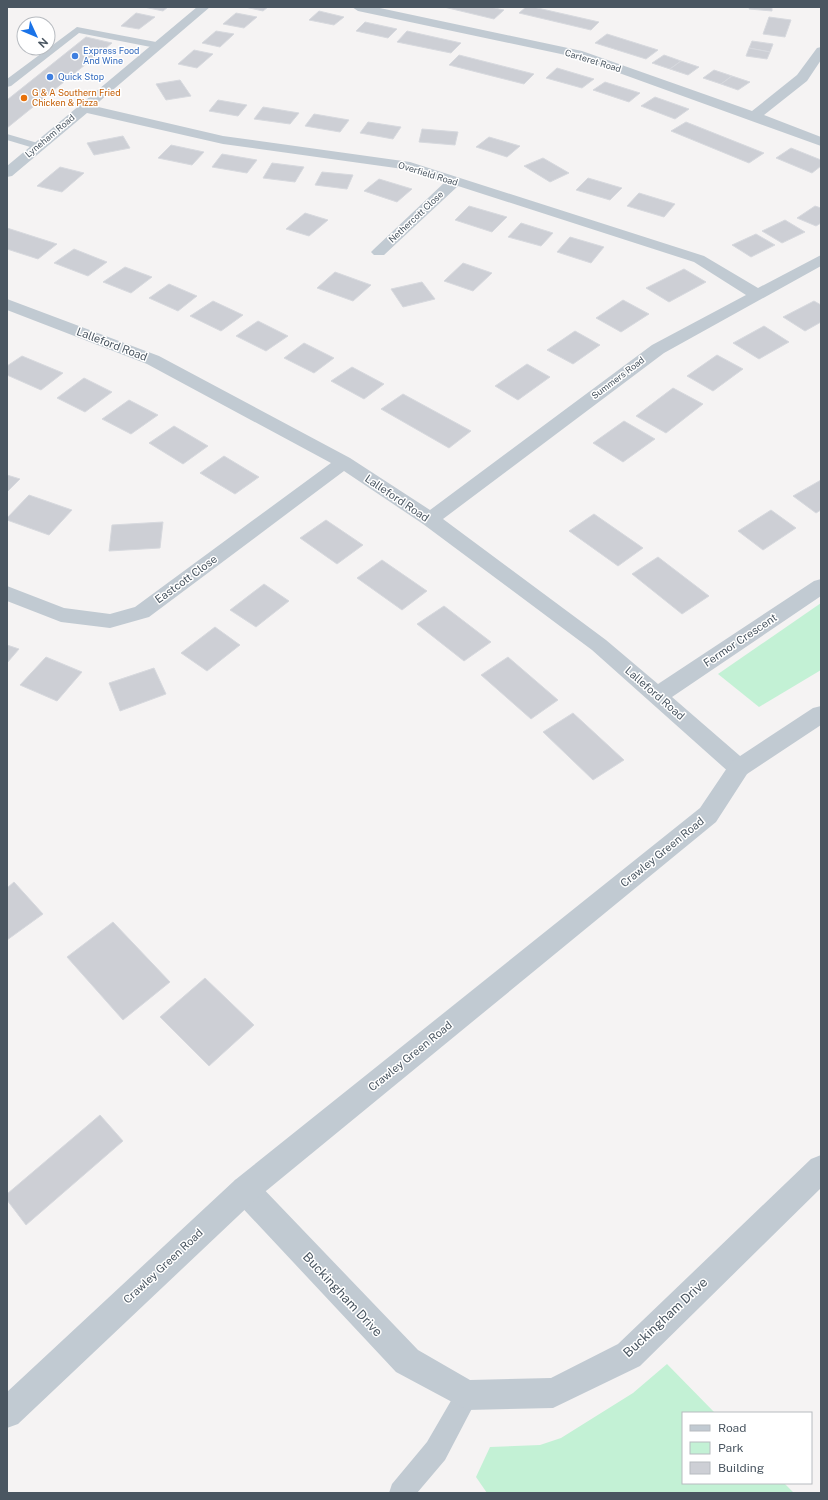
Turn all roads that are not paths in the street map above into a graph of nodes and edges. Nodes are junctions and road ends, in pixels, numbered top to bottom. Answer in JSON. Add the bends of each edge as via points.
{"nodes":[{"id":1,"x":204,"y":7,"type":"edge"},
{"id":2,"x":358,"y":7,"type":"edge"},
{"id":3,"x":156,"y":45,"type":"junction"},
{"id":4,"x":821,"y":51,"type":"edge"},
{"id":5,"x":7,"y":84,"type":"edge"},
{"id":6,"x":84,"y":108,"type":"junction"},
{"id":7,"x":754,"y":116,"type":"junction"},
{"id":8,"x":7,"y":137,"type":"edge"},
{"id":9,"x":821,"y":142,"type":"edge"},
{"id":10,"x":37,"y":146,"type":"junction"},
{"id":11,"x":7,"y":173,"type":"edge"},
{"id":12,"x":454,"y":182,"type":"junction"},
{"id":13,"x":379,"y":252,"type":"dead end"},
{"id":14,"x":821,"y":260,"type":"edge"},
{"id":15,"x":756,"y":294,"type":"junction"},
{"id":16,"x":7,"y":304,"type":"edge"},
{"id":17,"x":344,"y":462,"type":"junction"},
{"id":18,"x":430,"y":519,"type":"junction"},
{"id":19,"x":821,"y":586,"type":"edge"},
{"id":20,"x":7,"y":594,"type":"edge"},
{"id":21,"x":658,"y":695,"type":"junction"},
{"id":22,"x":821,"y":714,"type":"edge"},
{"id":23,"x":739,"y":768,"type":"junction"},
{"id":24,"x":821,"y":1169,"type":"edge"},
{"id":25,"x":245,"y":1190,"type":"junction"},
{"id":26,"x":467,"y":1395,"type":"junction"},
{"id":27,"x":7,"y":1413,"type":"edge"},
{"id":28,"x":400,"y":1493,"type":"edge"}],
"edges":[{"from":1,"to":3,"type":"street","name":"Lyneham Road"},
{"from":2,"to":7,"type":"street","name":"Carteret Road","via":[[578,54]]},
{"from":3,"to":5,"type":"lane","via":[[77,30]]},
{"from":3,"to":6,"type":"street","name":"Lyneham Road"},
{"from":4,"to":7,"type":"street","via":[[802,78]]},
{"from":6,"to":10,"type":"street","name":"Lyneham Road"},
{"from":6,"to":12,"type":"street","name":"Overfield Road","via":[[223,140],[405,165]]},
{"from":7,"to":9,"type":"street","name":"Carteret Road"},
{"from":8,"to":10,"type":"lane"},
{"from":10,"to":11,"type":"street","name":"Lyneham Road"},
{"from":12,"to":13,"type":"street","name":"Nethercott Close"},
{"from":12,"to":15,"type":"street","name":"Overfield Road","via":[[699,259]]},
{"from":14,"to":15,"type":"street","name":"Summers Road"},
{"from":15,"to":18,"type":"street","name":"Summers Road","via":[[658,348]]},
{"from":16,"to":17,"type":"street","name":"Lalleford Road","via":[[153,360]]},
{"from":17,"to":18,"type":"street","name":"Lalleford Road"},
{"from":17,"to":20,"type":"street","name":"Eastcott Close","via":[[142,612],[110,622],[61,615]]},
{"from":18,"to":21,"type":"street","name":"Lalleford Road","via":[[599,645]]},
{"from":19,"to":21,"type":"street","name":"Fermor Crescent"},
{"from":21,"to":23,"type":"street","name":"Lalleford Road"},
{"from":22,"to":23,"type":"street","name":"Crawley Green Road"},
{"from":23,"to":25,"type":"street","name":"Crawley Green Road","via":[[708,815]]},
{"from":24,"to":26,"type":"street","name":"Buckingham Drive","via":[[629,1354],[553,1393]]},
{"from":25,"to":26,"type":"street","name":"Buckingham Drive","via":[[407,1361]]},
{"from":25,"to":27,"type":"street","name":"Crawley Green Road"},
{"from":26,"to":28,"type":"lane","via":[[436,1451]]}]}
